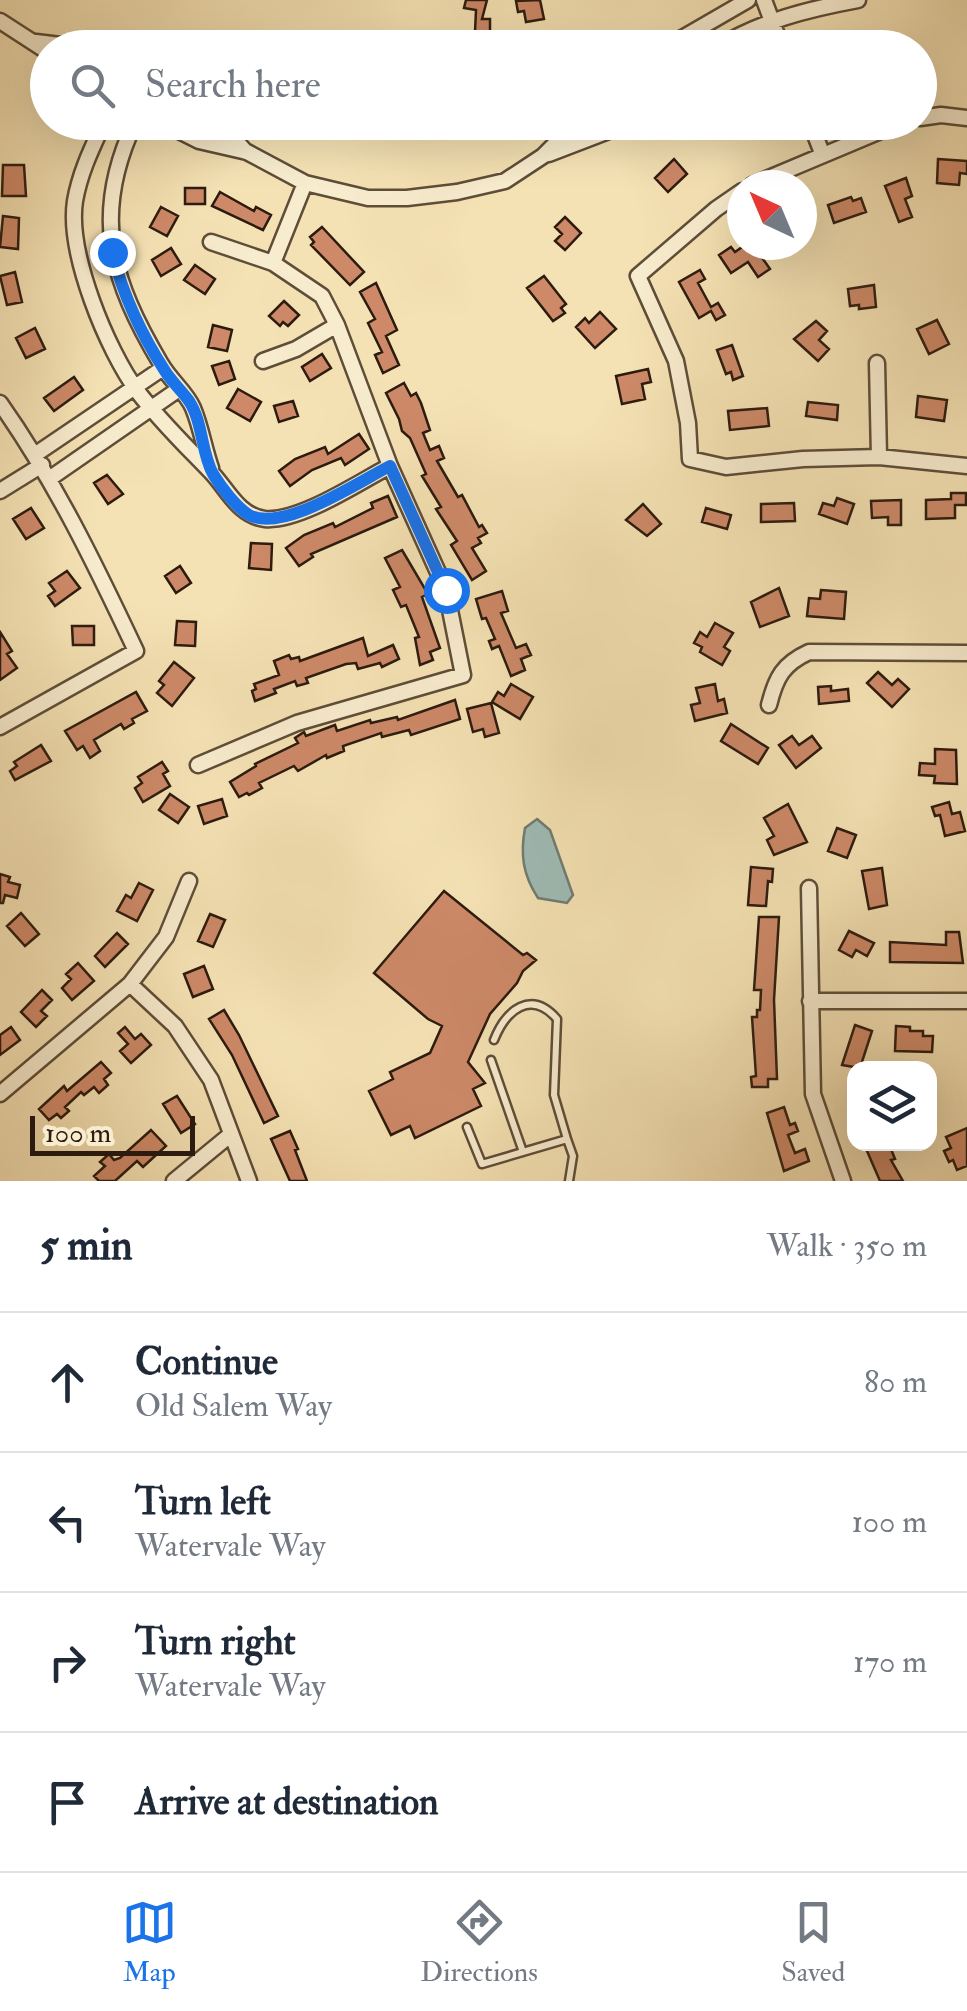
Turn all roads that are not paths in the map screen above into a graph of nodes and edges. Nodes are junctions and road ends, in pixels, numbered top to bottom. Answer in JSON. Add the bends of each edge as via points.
{"nodes":[{"id":1,"x":748,"y":0,"type":"edge"},
{"id":2,"x":764,"y":0,"type":"edge"},
{"id":3,"x":858,"y":0,"type":"edge"},
{"id":4,"x":0,"y":22,"type":"edge"},
{"id":5,"x":773,"y":22,"type":"junction"},
{"id":6,"x":696,"y":30,"type":"edge"},
{"id":7,"x":749,"y":30,"type":"edge"},
{"id":8,"x":776,"y":30,"type":"edge"},
{"id":9,"x":30,"y":40,"type":"edge"},
{"id":10,"x":937,"y":116,"type":"edge"},
{"id":11,"x":967,"y":118,"type":"edge"},
{"id":12,"x":96,"y":140,"type":"edge"},
{"id":13,"x":128,"y":140,"type":"edge"},
{"id":14,"x":197,"y":140,"type":"edge"},
{"id":15,"x":236,"y":140,"type":"edge"},
{"id":16,"x":559,"y":140,"type":"edge"},
{"id":17,"x":585,"y":140,"type":"edge"},
{"id":18,"x":817,"y":140,"type":"edge"},
{"id":19,"x":857,"y":140,"type":"edge"},
{"id":20,"x":247,"y":152,"type":"junction"},
{"id":21,"x":822,"y":154,"type":"junction"},
{"id":22,"x":543,"y":156,"type":"junction"},
{"id":23,"x":786,"y":170,"type":"edge"},
{"id":24,"x":305,"y":183,"type":"junction"},
{"id":25,"x":727,"y":201,"type":"edge"},
{"id":26,"x":211,"y":242,"type":"dead end"},
{"id":27,"x":273,"y":263,"type":"junction"},
{"id":28,"x":337,"y":326,"type":"junction"},
{"id":29,"x":263,"y":362,"type":"dead end"},
{"id":30,"x":877,"y":363,"type":"dead end"},
{"id":31,"x":163,"y":368,"type":"junction"},
{"id":32,"x":135,"y":388,"type":"junction"},
{"id":33,"x":179,"y":389,"type":"junction"},
{"id":34,"x":0,"y":403,"type":"edge"},
{"id":35,"x":152,"y":409,"type":"junction"},
{"id":36,"x":879,"y":458,"type":"junction"},
{"id":37,"x":42,"y":466,"type":"junction"},
{"id":38,"x":390,"y":466,"type":"junction"},
{"id":39,"x":967,"y":466,"type":"edge"},
{"id":40,"x":213,"y":473,"type":"junction"},
{"id":41,"x":0,"y":490,"type":"edge"},
{"id":42,"x":967,"y":654,"type":"edge"},
{"id":43,"x":769,"y":705,"type":"dead end"},
{"id":44,"x":0,"y":728,"type":"edge"},
{"id":45,"x":198,"y":766,"type":"dead end"},
{"id":46,"x":189,"y":882,"type":"dead end"},
{"id":47,"x":809,"y":888,"type":"dead end"},
{"id":48,"x":130,"y":984,"type":"junction"},
{"id":49,"x":967,"y":1001,"type":"edge"},
{"id":50,"x":810,"y":1002,"type":"junction"},
{"id":51,"x":494,"y":1040,"type":"dead end"},
{"id":52,"x":491,"y":1060,"type":"dead end"},
{"id":53,"x":0,"y":1094,"type":"edge"},
{"id":54,"x":467,"y":1127,"type":"dead end"},
{"id":55,"x":230,"y":1135,"type":"junction"},
{"id":56,"x":567,"y":1139,"type":"junction"},
{"id":57,"x":523,"y":1152,"type":"junction"},
{"id":58,"x":174,"y":1181,"type":"edge"},
{"id":59,"x":250,"y":1181,"type":"edge"},
{"id":60,"x":570,"y":1181,"type":"edge"},
{"id":61,"x":843,"y":1181,"type":"edge"}],
"edges":[{"from":1,"to":6,"type":"street"},
{"from":2,"to":5,"type":"street"},
{"from":3,"to":5,"type":"street"},
{"from":4,"to":9,"type":"street"},
{"from":5,"to":7,"type":"street"},
{"from":5,"to":8,"type":"street"},
{"from":10,"to":11,"type":"street"},
{"from":12,"to":32,"type":"street","via":[[74,205],[76,244],[99,317]]},
{"from":13,"to":31,"type":"street","via":[[108,230],[120,287]]},
{"from":14,"to":20,"type":"street"},
{"from":15,"to":20,"type":"street"},
{"from":16,"to":22,"type":"street"},
{"from":17,"to":22,"type":"street"},
{"from":18,"to":21,"type":"street"},
{"from":19,"to":21,"type":"street"},
{"from":20,"to":24,"type":"street"},
{"from":21,"to":23,"type":"street"},
{"from":22,"to":24,"type":"street","via":[[505,180],[408,198],[368,198]]},
{"from":24,"to":27,"type":"street"},
{"from":25,"to":36,"type":"street","via":[[638,276],[676,361],[690,458],[726,466]]},
{"from":26,"to":27,"type":"street"},
{"from":27,"to":28,"type":"street","via":[[322,296]]},
{"from":28,"to":29,"type":"street"},
{"from":28,"to":38,"type":"street"},
{"from":30,"to":36,"type":"street"},
{"from":31,"to":32,"type":"street"},
{"from":31,"to":33,"type":"street"},
{"from":32,"to":35,"type":"street"},
{"from":32,"to":37,"type":"street"},
{"from":33,"to":35,"type":"street"},
{"from":33,"to":40,"type":"street","via":[[192,404]]},
{"from":34,"to":37,"type":"street"},
{"from":35,"to":37,"type":"street"},
{"from":35,"to":40,"type":"street"},
{"from":36,"to":39,"type":"street"},
{"from":37,"to":41,"type":"street"},
{"from":37,"to":44,"type":"street","via":[[136,651]]},
{"from":38,"to":40,"type":"street","via":[[292,516],[267,519],[249,514]]},
{"from":38,"to":45,"type":"street","via":[[446,590],[463,675],[297,722]]},
{"from":42,"to":43,"type":"street","via":[[809,652],[788,662]]},
{"from":46,"to":48,"type":"street","via":[[166,937]]},
{"from":47,"to":50,"type":"street"},
{"from":48,"to":53,"type":"street"},
{"from":48,"to":55,"type":"street","via":[[175,1026],[211,1080]]},
{"from":49,"to":50,"type":"street"},
{"from":50,"to":61,"type":"street","via":[[813,1094]]},
{"from":51,"to":56,"type":"lane","via":[[499,1027],[528,1003],[557,1019],[554,1095]]},
{"from":52,"to":57,"type":"lane"},
{"from":54,"to":57,"type":"lane","via":[[482,1164]]},
{"from":55,"to":58,"type":"street"},
{"from":55,"to":59,"type":"street"},
{"from":56,"to":57,"type":"lane"},
{"from":56,"to":60,"type":"lane"}]}
